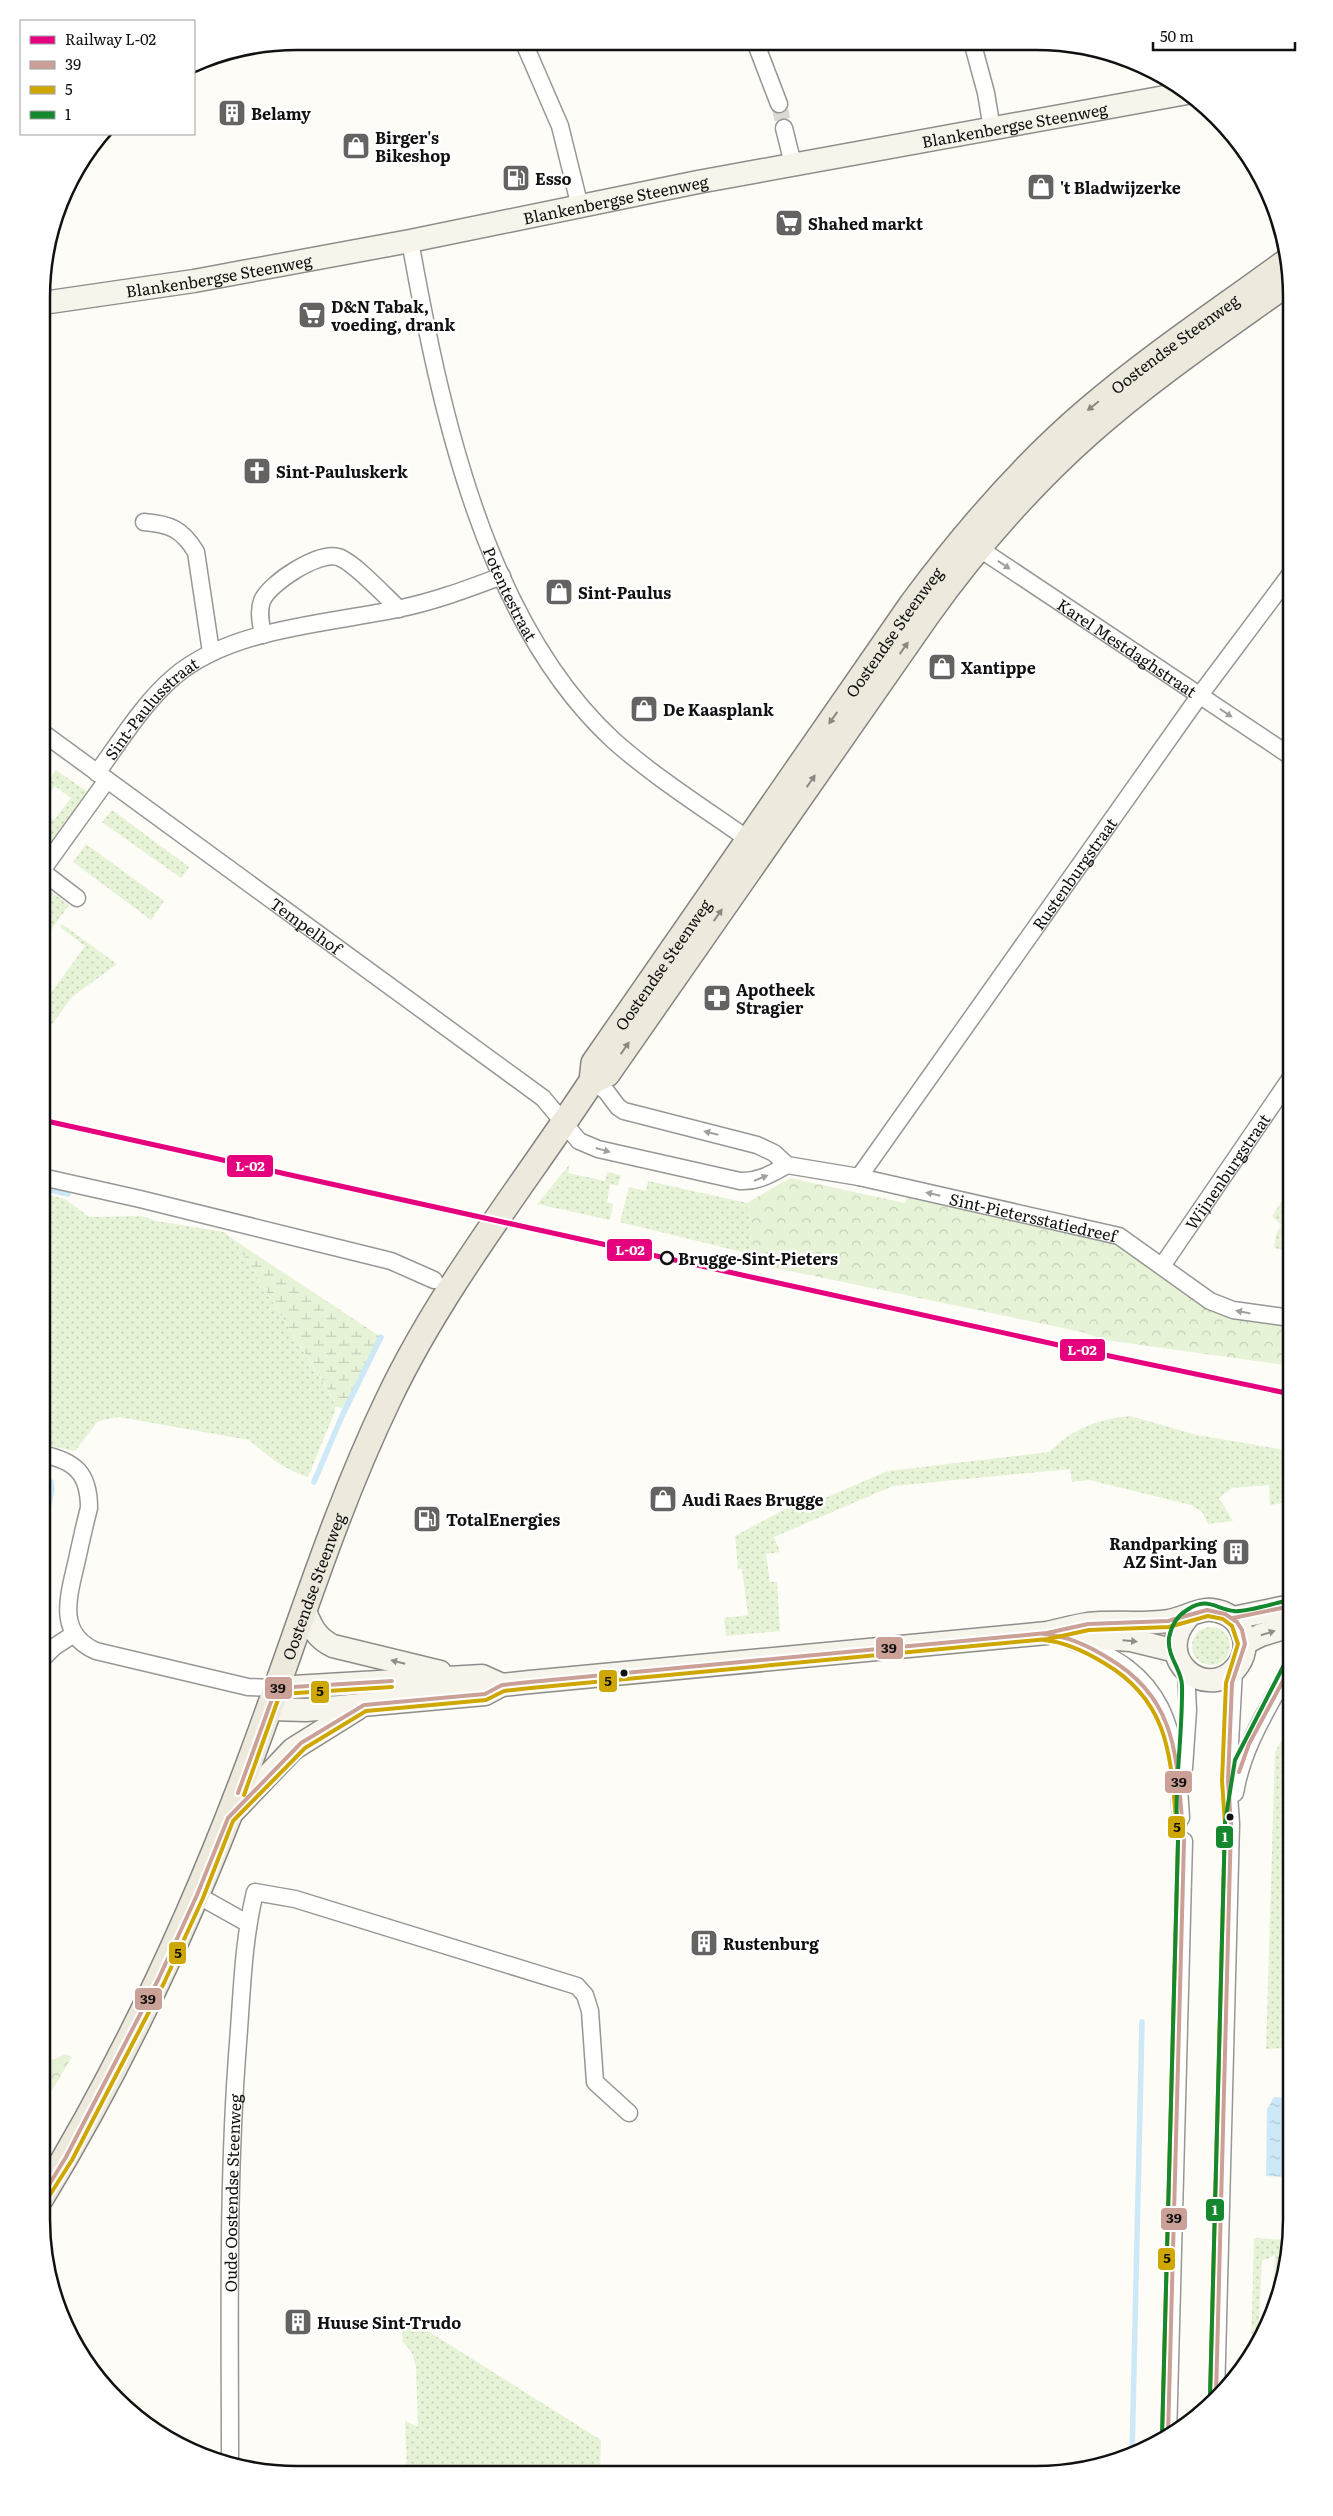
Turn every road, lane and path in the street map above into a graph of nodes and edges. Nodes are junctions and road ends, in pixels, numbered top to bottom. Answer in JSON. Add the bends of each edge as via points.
{"nodes":[{"id":1,"x":527,"y":50,"type":"edge"},
{"id":2,"x":758,"y":50,"type":"edge"},
{"id":3,"x":974,"y":50,"type":"edge"},
{"id":4,"x":1177,"y":95,"type":"edge"},
{"id":5,"x":779,"y":104,"type":"tunnel mouth"},
{"id":6,"x":784,"y":128,"type":"tunnel mouth"},
{"id":7,"x":992,"y":129,"type":"junction"},
{"id":8,"x":794,"y":164,"type":"junction"},
{"id":9,"x":580,"y":207,"type":"junction"},
{"id":10,"x":410,"y":241,"type":"junction"},
{"id":11,"x":1281,"y":266,"type":"edge"},
{"id":12,"x":1282,"y":287,"type":"edge"},
{"id":13,"x":50,"y":302,"type":"edge"},
{"id":14,"x":144,"y":522,"type":"dead end"},
{"id":15,"x":971,"y":543,"type":"junction"},
{"id":16,"x":502,"y":576,"type":"junction"},
{"id":17,"x":1283,"y":584,"type":"edge"},
{"id":18,"x":399,"y":609,"type":"junction"},
{"id":19,"x":263,"y":635,"type":"junction"},
{"id":20,"x":211,"y":652,"type":"junction"},
{"id":21,"x":1200,"y":695,"type":"junction"},
{"id":22,"x":50,"y":738,"type":"edge"},
{"id":23,"x":1283,"y":751,"type":"edge"},
{"id":24,"x":102,"y":776,"type":"junction"},
{"id":25,"x":756,"y":845,"type":"junction"},
{"id":26,"x":50,"y":859,"type":"edge"},
{"id":27,"x":50,"y":876,"type":"edge"},
{"id":28,"x":77,"y":898,"type":"dead end"},
{"id":29,"x":592,"y":1081,"type":"junction"},
{"id":30,"x":1283,"y":1089,"type":"edge"},
{"id":31,"x":565,"y":1123,"type":"junction"},
{"id":32,"x":787,"y":1165,"type":"junction"},
{"id":33,"x":859,"y":1177,"type":"junction"},
{"id":34,"x":50,"y":1179,"type":"edge"},
{"id":35,"x":1162,"y":1266,"type":"junction"},
{"id":36,"x":434,"y":1280,"type":"dead end"},
{"id":37,"x":1283,"y":1317,"type":"edge"},
{"id":38,"x":50,"y":1456,"type":"edge"},
{"id":39,"x":1283,"y":1608,"type":"edge"},
{"id":40,"x":304,"y":1609,"type":"junction"},
{"id":41,"x":1188,"y":1617,"type":"junction"},
{"id":42,"x":1233,"y":1618,"type":"junction"},
{"id":43,"x":1283,"y":1628,"type":"edge"},
{"id":44,"x":74,"y":1634,"type":"junction"},
{"id":45,"x":1047,"y":1634,"type":"junction"},
{"id":46,"x":1246,"y":1643,"type":"junction"},
{"id":47,"x":1176,"y":1651,"type":"junction"},
{"id":48,"x":50,"y":1653,"type":"edge"},
{"id":49,"x":1234,"y":1670,"type":"junction"},
{"id":50,"x":1186,"y":1671,"type":"junction"},
{"id":51,"x":462,"y":1677,"type":"junction"},
{"id":52,"x":1283,"y":1681,"type":"edge"},
{"id":53,"x":502,"y":1685,"type":"junction"},
{"id":54,"x":273,"y":1698,"type":"junction"},
{"id":55,"x":364,"y":1705,"type":"junction"},
{"id":56,"x":228,"y":1818,"type":"junction"},
{"id":57,"x":1230,"y":1824,"type":"junction"},
{"id":58,"x":1184,"y":1841,"type":"dead end"},
{"id":59,"x":197,"y":1895,"type":"junction"},
{"id":60,"x":248,"y":1923,"type":"junction"},
{"id":61,"x":629,"y":2113,"type":"dead end"},
{"id":62,"x":50,"y":2183,"type":"edge"},
{"id":63,"x":1216,"y":2388,"type":"edge"},
{"id":64,"x":1168,"y":2427,"type":"edge"},
{"id":65,"x":230,"y":2457,"type":"edge"}],
"edges":[{"from":1,"to":9,"type":"street","via":[[560,126]]},
{"from":2,"to":5,"type":"street"},
{"from":3,"to":7,"type":"street"},
{"from":4,"to":7,"type":"main road","name":"Blankenbergse Steenweg"},
{"from":6,"to":8,"type":"street"},
{"from":7,"to":8,"type":"main road","name":"Blankenbergse Steenweg"},
{"from":8,"to":9,"type":"main road","name":"Blankenbergse Steenweg"},
{"from":9,"to":10,"type":"main road","name":"Blankenbergse Steenweg"},
{"from":10,"to":13,"type":"main road","name":"Blankenbergse Steenweg","via":[[194,281]]},
{"from":10,"to":16,"type":"street","name":"Potentestraat","via":[[436,373],[479,520]]},
{"from":11,"to":15,"type":"main road","name":"Oostendse Steenweg","one_way":true,"via":[[1137,370],[1088,410],[1009,484]]},
{"from":12,"to":15,"type":"main road","name":"Oostendse Steenweg","via":[[1149,384],[1091,431]]},
{"from":14,"to":20,"type":"street","name":"Sint-Paulusstraat","via":[[167,524],[189,540],[196,552]]},
{"from":15,"to":21,"type":"street","name":"Karel Mestdaghstraat","one_way":true},
{"from":15,"to":25,"type":"main road","name":"Oostendse Steenweg","via":[[912,604]]},
{"from":16,"to":18,"type":"street","name":"Sint-Paulusstraat","via":[[443,598]]},
{"from":16,"to":25,"type":"street","name":"Potentestraat","via":[[522,620],[547,662],[579,705],[614,740]]},
{"from":17,"to":21,"type":"street","name":"Rustenburgstraat"},
{"from":18,"to":19,"type":"street","name":"Sint-Paulusstraat"},
{"from":18,"to":19,"type":"street","via":[[349,563],[338,556],[326,556],[292,573],[262,600]]},
{"from":19,"to":20,"type":"street","name":"Sint-Paulusstraat"},
{"from":20,"to":24,"type":"street","name":"Sint-Paulusstraat","via":[[174,676],[155,696]]},
{"from":21,"to":23,"type":"street","name":"Karel Mestdaghstraat","one_way":true},
{"from":21,"to":33,"type":"street","name":"Rustenburgstraat"},
{"from":22,"to":24,"type":"street","name":"Tempelhof"},
{"from":24,"to":26,"type":"street","name":"Sint-Paulusstraat"},
{"from":24,"to":31,"type":"street","name":"Tempelhof","via":[[543,1098]]},
{"from":25,"to":29,"type":"main road","name":"Oostendse Steenweg","via":[[594,1063]]},
{"from":27,"to":28,"type":"street"},
{"from":29,"to":31,"type":"main road","name":"Oostendse Steenweg"},
{"from":32,"to":29,"type":"street","name":"Sint-Pietersstatiedreef","one_way":true,"via":[[774,1153],[757,1145],[624,1111]]},
{"from":30,"to":35,"type":"street","name":"Wijnenburgstraat"},
{"from":31,"to":32,"type":"street","one_way":true,"via":[[579,1141],[598,1149],[740,1181],[752,1182]]},
{"from":31,"to":40,"type":"main road","name":"Oostendse Steenweg","via":[[464,1268],[411,1353],[350,1483]]},
{"from":32,"to":33,"type":"street","name":"Sint-Pietersstatiedreef"},
{"from":35,"to":33,"type":"street","name":"Sint-Pietersstatiedreef","one_way":true,"via":[[1118,1236]]},
{"from":34,"to":36,"type":"street","via":[[390,1260]]},
{"from":37,"to":35,"type":"street","name":"Sint-Pietersstatiedreef","one_way":true,"via":[[1247,1313],[1218,1304]]},
{"from":38,"to":44,"type":"street","via":[[71,1463],[85,1481],[89,1494],[89,1508],[68,1599],[68,1615]]},
{"from":39,"to":42,"type":"main road"},
{"from":51,"to":40,"type":"main road","one_way":true,"via":[[333,1646],[322,1641],[313,1630]]},
{"from":40,"to":54,"type":"main road","name":"Oostendse Steenweg"},
{"from":41,"to":42,"type":"main road","via":[[1210,1609]]},
{"from":41,"to":45,"type":"main road","via":[[1088,1624]]},
{"from":41,"to":47,"type":"main road","via":[[1175,1638]]},
{"from":42,"to":46,"type":"main road"},
{"from":46,"to":43,"type":"main road","one_way":true},
{"from":44,"to":48,"type":"street"},
{"from":44,"to":54,"type":"street","via":[[96,1651],[248,1687]]},
{"from":45,"to":47,"type":"main road","one_way":true,"via":[[1131,1640]]},
{"from":45,"to":50,"type":"street","via":[[1079,1643],[1113,1659],[1144,1683],[1166,1718],[1178,1762],[1181,1818],[1188,1710]]},
{"from":45,"to":53,"type":"main road"},
{"from":46,"to":49,"type":"main road","via":[[1243,1658]]},
{"from":47,"to":50,"type":"main road"},
{"from":49,"to":50,"type":"main road","via":[[1223,1678],[1210,1680]]},
{"from":49,"to":57,"type":"street","via":[[1228,1781]]},
{"from":51,"to":53,"type":"main road","via":[[482,1676]]},
{"from":51,"to":54,"type":"main road"},
{"from":52,"to":57,"type":"street","via":[[1241,1762]]},
{"from":53,"to":55,"type":"main road","via":[[485,1694]]},
{"from":54,"to":55,"type":"main road","via":[[296,1710]]},
{"from":54,"to":56,"type":"main road","name":"Oostendse Steenweg"},
{"from":55,"to":56,"type":"main road","via":[[300,1743]]},
{"from":56,"to":59,"type":"main road","name":"Oostendse Steenweg"},
{"from":57,"to":63,"type":"street"},
{"from":58,"to":64,"type":"street"},
{"from":59,"to":60,"type":"street"},
{"from":59,"to":62,"type":"main road","name":"Oostendse Steenweg","via":[[115,2064]]},
{"from":60,"to":61,"type":"street","name":"Oude Oostendse Steenweg","via":[[255,1892],[295,1899],[577,1986],[585,1995],[590,2012],[595,2082]]},
{"from":60,"to":65,"type":"street","name":"Oude Oostendse Steenweg","via":[[231,2173]]}]}
